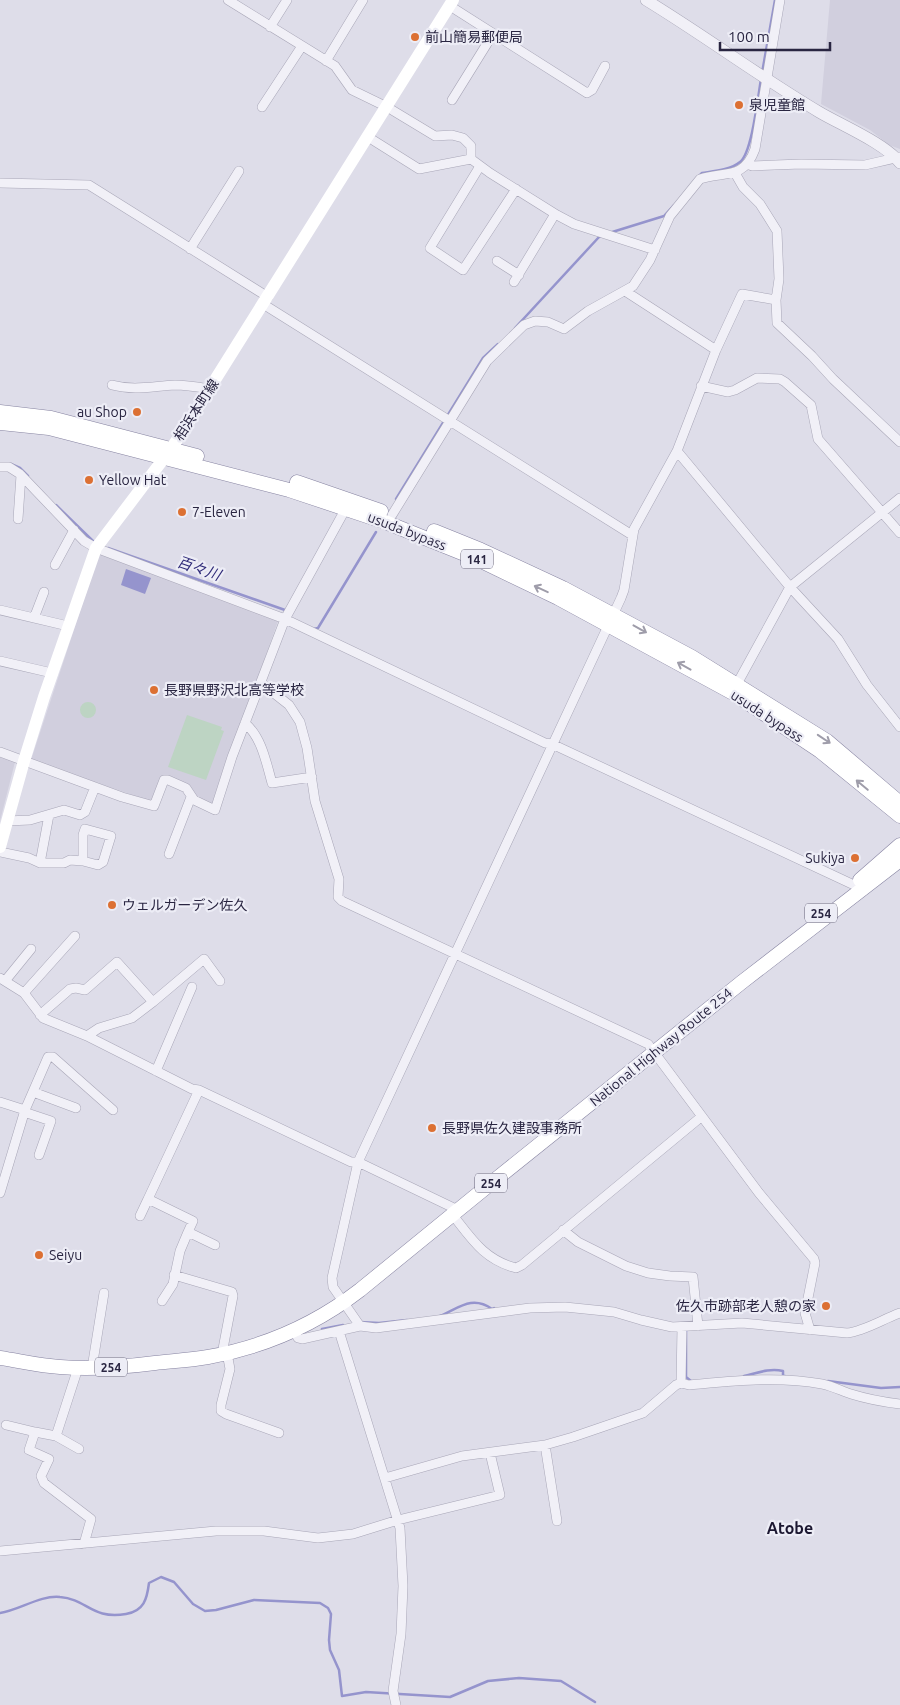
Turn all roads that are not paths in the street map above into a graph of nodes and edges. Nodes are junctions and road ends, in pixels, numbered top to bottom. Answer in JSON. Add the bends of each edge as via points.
{"nodes":[{"id":1,"x":228,"y":0,"type":"edge"},
{"id":2,"x":287,"y":0,"type":"edge"},
{"id":3,"x":363,"y":0,"type":"edge"},
{"id":4,"x":646,"y":0,"type":"edge"},
{"id":5,"x":780,"y":0,"type":"edge"},
{"id":6,"x":452,"y":3,"type":"edge"},
{"id":7,"x":270,"y":26,"type":"junction"},
{"id":8,"x":493,"y":34,"type":"junction"},
{"id":9,"x":302,"y":46,"type":"junction"},
{"id":10,"x":326,"y":61,"type":"junction"},
{"id":11,"x":605,"y":66,"type":"dead end"},
{"id":12,"x":767,"y":79,"type":"junction"},
{"id":13,"x":458,"y":96,"type":"dead end"},
{"id":14,"x":387,"y":106,"type":"junction"},
{"id":15,"x":262,"y":107,"type":"dead end"},
{"id":16,"x":368,"y":137,"type":"junction"},
{"id":17,"x":471,"y":159,"type":"junction"},
{"id":18,"x":899,"y":159,"type":"edge"},
{"id":19,"x":748,"y":164,"type":"junction"},
{"id":20,"x":480,"y":166,"type":"junction"},
{"id":21,"x":239,"y":170,"type":"dead end"},
{"id":22,"x":735,"y":173,"type":"junction"},
{"id":23,"x":0,"y":183,"type":"edge"},
{"id":24,"x":516,"y":189,"type":"junction"},
{"id":25,"x":555,"y":214,"type":"junction"},
{"id":26,"x":190,"y":249,"type":"junction"},
{"id":27,"x":655,"y":250,"type":"junction"},
{"id":28,"x":497,"y":261,"type":"dead end"},
{"id":29,"x":624,"y":291,"type":"junction"},
{"id":30,"x":266,"y":300,"type":"junction"},
{"id":31,"x":776,"y":300,"type":"junction"},
{"id":32,"x":716,"y":350,"type":"junction"},
{"id":33,"x":112,"y":385,"type":"dead end"},
{"id":34,"x":701,"y":386,"type":"junction"},
{"id":35,"x":210,"y":389,"type":"junction"},
{"id":36,"x":0,"y":412,"type":"edge"},
{"id":37,"x":450,"y":420,"type":"junction"},
{"id":38,"x":0,"y":423,"type":"edge"},
{"id":39,"x":900,"y":442,"type":"edge"},
{"id":40,"x":677,"y":451,"type":"junction"},
{"id":41,"x":167,"y":454,"type":"junction"},
{"id":42,"x":0,"y":467,"type":"edge"},
{"id":43,"x":21,"y":475,"type":"junction"},
{"id":44,"x":900,"y":498,"type":"edge"},
{"id":45,"x":346,"y":508,"type":"junction"},
{"id":46,"x":883,"y":512,"type":"junction"},
{"id":47,"x":392,"y":515,"type":"junction"},
{"id":48,"x":18,"y":519,"type":"dead end"},
{"id":49,"x":74,"y":530,"type":"junction"},
{"id":50,"x":900,"y":532,"type":"edge"},
{"id":51,"x":632,"y":535,"type":"junction"},
{"id":52,"x":96,"y":548,"type":"junction"},
{"id":53,"x":55,"y":565,"type":"dead end"},
{"id":54,"x":790,"y":588,"type":"junction"},
{"id":55,"x":44,"y":591,"type":"dead end"},
{"id":56,"x":0,"y":610,"type":"edge"},
{"id":57,"x":34,"y":618,"type":"junction"},
{"id":58,"x":610,"y":619,"type":"junction"},
{"id":59,"x":285,"y":620,"type":"junction"},
{"id":60,"x":68,"y":626,"type":"junction"},
{"id":61,"x":0,"y":660,"type":"edge"},
{"id":62,"x":52,"y":673,"type":"junction"},
{"id":63,"x":261,"y":683,"type":"junction"},
{"id":64,"x":738,"y":684,"type":"junction"},
{"id":65,"x":245,"y":724,"type":"junction"},
{"id":66,"x":900,"y":727,"type":"edge"},
{"id":67,"x":552,"y":744,"type":"junction"},
{"id":68,"x":0,"y":752,"type":"edge"},
{"id":69,"x":24,"y":761,"type":"junction"},
{"id":70,"x":312,"y":777,"type":"junction"},
{"id":71,"x":95,"y":787,"type":"junction"},
{"id":72,"x":191,"y":796,"type":"junction"},
{"id":73,"x":900,"y":802,"type":"edge"},
{"id":74,"x":49,"y":815,"type":"junction"},
{"id":75,"x":900,"y":816,"type":"edge"},
{"id":76,"x":7,"y":821,"type":"junction"},
{"id":77,"x":900,"y":845,"type":"edge"},
{"id":78,"x":0,"y":847,"type":"edge"},
{"id":79,"x":0,"y":852,"type":"edge"},
{"id":80,"x":169,"y":854,"type":"dead end"},
{"id":81,"x":900,"y":860,"type":"edge"},
{"id":82,"x":82,"y":861,"type":"dead end"},
{"id":83,"x":40,"y":863,"type":"junction"},
{"id":84,"x":854,"y":885,"type":"junction"},
{"id":85,"x":75,"y":936,"type":"dead end"},
{"id":86,"x":31,"y":949,"type":"dead end"},
{"id":87,"x":455,"y":954,"type":"junction"},
{"id":88,"x":3,"y":980,"type":"edge"},
{"id":89,"x":220,"y":981,"type":"dead end"},
{"id":90,"x":742,"y":982,"type":"junction"},
{"id":91,"x":192,"y":986,"type":"dead end"},
{"id":92,"x":24,"y":993,"type":"junction"},
{"id":93,"x":152,"y":1002,"type":"junction"},
{"id":94,"x":40,"y":1015,"type":"junction"},
{"id":95,"x":87,"y":1036,"type":"junction"},
{"id":96,"x":654,"y":1053,"type":"junction"},
{"id":97,"x":156,"y":1071,"type":"junction"},
{"id":98,"x":199,"y":1090,"type":"junction"},
{"id":99,"x":32,"y":1092,"type":"junction"},
{"id":100,"x":0,"y":1102,"type":"edge"},
{"id":101,"x":76,"y":1108,"type":"dead end"},
{"id":102,"x":113,"y":1110,"type":"dead end"},
{"id":103,"x":25,"y":1111,"type":"junction"},
{"id":104,"x":701,"y":1117,"type":"junction"},
{"id":105,"x":39,"y":1155,"type":"dead end"},
{"id":106,"x":358,"y":1162,"type":"junction"},
{"id":107,"x":0,"y":1193,"type":"edge"},
{"id":108,"x":148,"y":1200,"type":"junction"},
{"id":109,"x":455,"y":1212,"type":"junction"},
{"id":110,"x":140,"y":1216,"type":"dead end"},
{"id":111,"x":564,"y":1230,"type":"junction"},
{"id":112,"x":188,"y":1232,"type":"junction"},
{"id":113,"x":214,"y":1245,"type":"dead end"},
{"id":114,"x":174,"y":1275,"type":"junction"},
{"id":115,"x":104,"y":1292,"type":"dead end"},
{"id":116,"x":162,"y":1301,"type":"dead end"},
{"id":117,"x":344,"y":1303,"type":"junction"},
{"id":118,"x":900,"y":1312,"type":"edge"},
{"id":119,"x":360,"y":1326,"type":"junction"},
{"id":120,"x":689,"y":1326,"type":"junction"},
{"id":121,"x":810,"y":1330,"type":"junction"},
{"id":122,"x":294,"y":1331,"type":"junction"},
{"id":123,"x":340,"y":1331,"type":"junction"},
{"id":124,"x":225,"y":1353,"type":"junction"},
{"id":125,"x":0,"y":1358,"type":"edge"},
{"id":126,"x":78,"y":1368,"type":"junction"},
{"id":127,"x":92,"y":1368,"type":"junction"},
{"id":128,"x":682,"y":1383,"type":"junction"},
{"id":129,"x":900,"y":1404,"type":"edge"},
{"id":130,"x":6,"y":1425,"type":"dead end"},
{"id":131,"x":35,"y":1432,"type":"junction"},
{"id":132,"x":279,"y":1433,"type":"dead end"},
{"id":133,"x":56,"y":1436,"type":"junction"},
{"id":134,"x":545,"y":1445,"type":"junction"},
{"id":135,"x":79,"y":1448,"type":"dead end"},
{"id":136,"x":490,"y":1453,"type":"junction"},
{"id":137,"x":385,"y":1478,"type":"junction"},
{"id":138,"x":398,"y":1520,"type":"junction"},
{"id":139,"x":557,"y":1521,"type":"dead end"},
{"id":140,"x":84,"y":1544,"type":"junction"},
{"id":141,"x":0,"y":1551,"type":"edge"},
{"id":142,"x":395,"y":1698,"type":"edge"}],
"edges":[{"from":1,"to":7,"type":"street"},
{"from":2,"to":7,"type":"street"},
{"from":3,"to":10,"type":"street"},
{"from":4,"to":12,"type":"street"},
{"from":5,"to":12,"type":"street"},
{"from":6,"to":8,"type":"street"},
{"from":6,"to":14,"type":"main road","name":"相浜本町線"},
{"from":7,"to":9,"type":"street"},
{"from":8,"to":11,"type":"street","via":[[587,93]]},
{"from":8,"to":13,"type":"street"},
{"from":9,"to":10,"type":"street"},
{"from":9,"to":15,"type":"street"},
{"from":10,"to":14,"type":"street","via":[[335,66],[352,90]]},
{"from":12,"to":18,"type":"street"},
{"from":12,"to":19,"type":"street","via":[[755,149]]},
{"from":14,"to":16,"type":"main road","name":"相浜本町線"},
{"from":14,"to":17,"type":"street","via":[[435,136],[463,138],[471,146]]},
{"from":16,"to":17,"type":"street","via":[[420,169]]},
{"from":16,"to":30,"type":"main road","name":"相浜本町線"},
{"from":17,"to":20,"type":"street"},
{"from":18,"to":19,"type":"street","via":[[864,164]]},
{"from":19,"to":22,"type":"street"},
{"from":20,"to":24,"type":"street"},
{"from":20,"to":24,"type":"street","via":[[430,248],[463,270]]},
{"from":21,"to":26,"type":"street"},
{"from":22,"to":27,"type":"street","via":[[700,179],[670,216]]},
{"from":22,"to":31,"type":"street","via":[[777,231],[779,280]]},
{"from":23,"to":26,"type":"street","via":[[90,186]]},
{"from":24,"to":25,"type":"street"},
{"from":25,"to":27,"type":"street","via":[[579,226]]},
{"from":25,"to":28,"type":"street","via":[[516,279]]},
{"from":26,"to":30,"type":"street"},
{"from":27,"to":29,"type":"street","via":[[633,286]]},
{"from":29,"to":32,"type":"street"},
{"from":29,"to":37,"type":"street","via":[[588,310],[564,329],[548,322],[535,321],[524,325],[487,362]]},
{"from":30,"to":35,"type":"main road","name":"相浜本町線"},
{"from":30,"to":37,"type":"street"},
{"from":31,"to":32,"type":"street","via":[[742,294]]},
{"from":31,"to":39,"type":"street","via":[[780,326]]},
{"from":32,"to":34,"type":"street"},
{"from":33,"to":35,"type":"street","via":[[145,389],[192,386]]},
{"from":34,"to":40,"type":"street"},
{"from":34,"to":46,"type":"street","via":[[728,392],[757,378],[785,382],[811,405],[818,439]]},
{"from":35,"to":41,"type":"main road","name":"相浜本町線"},
{"from":36,"to":41,"type":"highway","name":"usuda bypass","number":"141","via":[[51,418]]},
{"from":37,"to":47,"type":"street"},
{"from":37,"to":51,"type":"street"},
{"from":38,"to":41,"type":"highway","name":"usuda bypass","number":"141","via":[[49,428]]},
{"from":40,"to":51,"type":"street"},
{"from":40,"to":54,"type":"street"},
{"from":41,"to":45,"type":"highway","name":"usuda bypass","number":"141"},
{"from":41,"to":47,"type":"highway","name":"usuda bypass","number":"141","via":[[292,481]]},
{"from":41,"to":52,"type":"main road","name":"相浜本町線"},
{"from":42,"to":43,"type":"street","via":[[8,466]]},
{"from":43,"to":48,"type":"street"},
{"from":43,"to":49,"type":"street"},
{"from":44,"to":46,"type":"street"},
{"from":58,"to":45,"type":"highway","name":"usuda bypass","number":"141","one_way":true,"via":[[477,559]]},
{"from":45,"to":59,"type":"street"},
{"from":46,"to":50,"type":"street"},
{"from":46,"to":54,"type":"street"},
{"from":47,"to":58,"type":"highway","name":"usuda bypass","number":"141","via":[[563,588]]},
{"from":49,"to":52,"type":"street"},
{"from":49,"to":53,"type":"street"},
{"from":51,"to":58,"type":"street","via":[[624,590]]},
{"from":52,"to":59,"type":"street"},
{"from":52,"to":60,"type":"main road","name":"相浜本町線"},
{"from":54,"to":64,"type":"street"},
{"from":54,"to":66,"type":"street","via":[[838,639]]},
{"from":55,"to":57,"type":"street"},
{"from":56,"to":57,"type":"street"},
{"from":57,"to":60,"type":"street"},
{"from":58,"to":64,"type":"highway","name":"usuda bypass","number":"141","one_way":true},
{"from":58,"to":67,"type":"street"},
{"from":75,"to":58,"type":"highway","name":"usuda bypass","number":"141","one_way":true,"via":[[782,725]]},
{"from":59,"to":63,"type":"street"},
{"from":59,"to":67,"type":"street"},
{"from":60,"to":62,"type":"main road","name":"相浜本町線"},
{"from":61,"to":62,"type":"street"},
{"from":62,"to":69,"type":"main road","name":"相浜本町線"},
{"from":63,"to":65,"type":"street"},
{"from":63,"to":70,"type":"street","via":[[289,706],[300,722]]},
{"from":64,"to":73,"type":"highway","name":"usuda bypass","number":"141","one_way":true,"via":[[827,741]]},
{"from":65,"to":70,"type":"street","via":[[260,742],[272,783]]},
{"from":65,"to":72,"type":"street","via":[[215,810]]},
{"from":67,"to":84,"type":"street"},
{"from":67,"to":87,"type":"street"},
{"from":68,"to":69,"type":"street"},
{"from":69,"to":71,"type":"street"},
{"from":69,"to":76,"type":"main road","name":"相浜本町線"},
{"from":70,"to":87,"type":"street","via":[[315,801],[339,879],[338,897]]},
{"from":71,"to":72,"type":"street","via":[[154,806],[164,780],[168,780],[186,788]]},
{"from":71,"to":74,"type":"street","via":[[85,812],[80,815],[64,810]]},
{"from":72,"to":80,"type":"street"},
{"from":74,"to":76,"type":"street"},
{"from":74,"to":83,"type":"street"},
{"from":76,"to":78,"type":"main road","name":"相浜本町線"},
{"from":77,"to":84,"type":"highway","name":"National Highway Route 254","number":"254"},
{"from":79,"to":83,"type":"street"},
{"from":81,"to":90,"type":"highway","name":"National Highway Route 254","number":"254"},
{"from":82,"to":83,"type":"street"},
{"from":84,"to":90,"type":"highway","name":"National Highway Route 254","number":"254"},
{"from":85,"to":92,"type":"street"},
{"from":86,"to":88,"type":"street"},
{"from":87,"to":96,"type":"street","via":[[648,1044]]},
{"from":87,"to":106,"type":"street"},
{"from":88,"to":92,"type":"street"},
{"from":89,"to":93,"type":"street","via":[[204,959]]},
{"from":90,"to":96,"type":"highway","name":"National Highway Route 254","number":"254"},
{"from":91,"to":97,"type":"street"},
{"from":92,"to":94,"type":"street"},
{"from":93,"to":94,"type":"street","via":[[117,962],[85,990],[70,989]]},
{"from":93,"to":95,"type":"street","via":[[132,1018],[99,1028]]},
{"from":94,"to":95,"type":"street"},
{"from":95,"to":97,"type":"street"},
{"from":96,"to":104,"type":"street"},
{"from":96,"to":109,"type":"highway","name":"National Highway Route 254","number":"254"},
{"from":97,"to":98,"type":"street"},
{"from":98,"to":106,"type":"street"},
{"from":98,"to":108,"type":"street"},
{"from":99,"to":101,"type":"street"},
{"from":99,"to":102,"type":"street","via":[[48,1057],[53,1057]]},
{"from":99,"to":103,"type":"street"},
{"from":100,"to":103,"type":"street"},
{"from":103,"to":105,"type":"street","via":[[51,1121]]},
{"from":103,"to":107,"type":"street"},
{"from":104,"to":111,"type":"street"},
{"from":104,"to":121,"type":"street","via":[[814,1259],[805,1313]]},
{"from":106,"to":109,"type":"street"},
{"from":106,"to":117,"type":"street","via":[[332,1278],[333,1287]]},
{"from":108,"to":110,"type":"street"},
{"from":108,"to":112,"type":"street","via":[[193,1221]]},
{"from":109,"to":111,"type":"street","via":[[486,1254],[516,1268]]},
{"from":109,"to":117,"type":"highway","name":"National Highway Route 254","number":"254"},
{"from":111,"to":120,"type":"street","via":[[578,1242],[626,1266],[662,1275],[693,1277]]},
{"from":112,"to":113,"type":"street"},
{"from":112,"to":114,"type":"street"},
{"from":114,"to":116,"type":"street","via":[[173,1284]]},
{"from":114,"to":124,"type":"street","via":[[232,1292]]},
{"from":115,"to":127,"type":"street"},
{"from":117,"to":119,"type":"street"},
{"from":117,"to":122,"type":"highway","name":"National Highway Route 254","number":"254"},
{"from":118,"to":121,"type":"street","via":[[855,1332]]},
{"from":119,"to":120,"type":"street","via":[[376,1328],[530,1308],[565,1307],[614,1312],[662,1325]]},
{"from":119,"to":123,"type":"street"},
{"from":120,"to":121,"type":"street","via":[[742,1323]]},
{"from":120,"to":128,"type":"street"},
{"from":122,"to":123,"type":"street","via":[[302,1339]]},
{"from":122,"to":124,"type":"highway","name":"National Highway Route 254","number":"254"},
{"from":123,"to":137,"type":"street"},
{"from":124,"to":127,"type":"highway","name":"National Highway Route 254","number":"254"},
{"from":124,"to":132,"type":"street","via":[[230,1369],[221,1411]]},
{"from":125,"to":126,"type":"highway","name":"National Highway Route 254","number":"254"},
{"from":126,"to":127,"type":"highway","name":"National Highway Route 254","number":"254"},
{"from":126,"to":133,"type":"street"},
{"from":128,"to":129,"type":"street","via":[[790,1380],[825,1384],[853,1395]]},
{"from":128,"to":134,"type":"street","via":[[643,1413]]},
{"from":130,"to":131,"type":"street"},
{"from":131,"to":133,"type":"street"},
{"from":131,"to":140,"type":"street","via":[[25,1448],[54,1461],[41,1476],[44,1483],[91,1520]]},
{"from":133,"to":135,"type":"street"},
{"from":134,"to":136,"type":"street"},
{"from":134,"to":139,"type":"street"},
{"from":136,"to":137,"type":"street","via":[[462,1456]]},
{"from":136,"to":138,"type":"street","via":[[500,1495]]},
{"from":137,"to":138,"type":"street"},
{"from":138,"to":140,"type":"street","via":[[352,1534],[318,1538],[216,1531]]},
{"from":138,"to":142,"type":"street","via":[[403,1586]]},
{"from":140,"to":141,"type":"street"}]}
